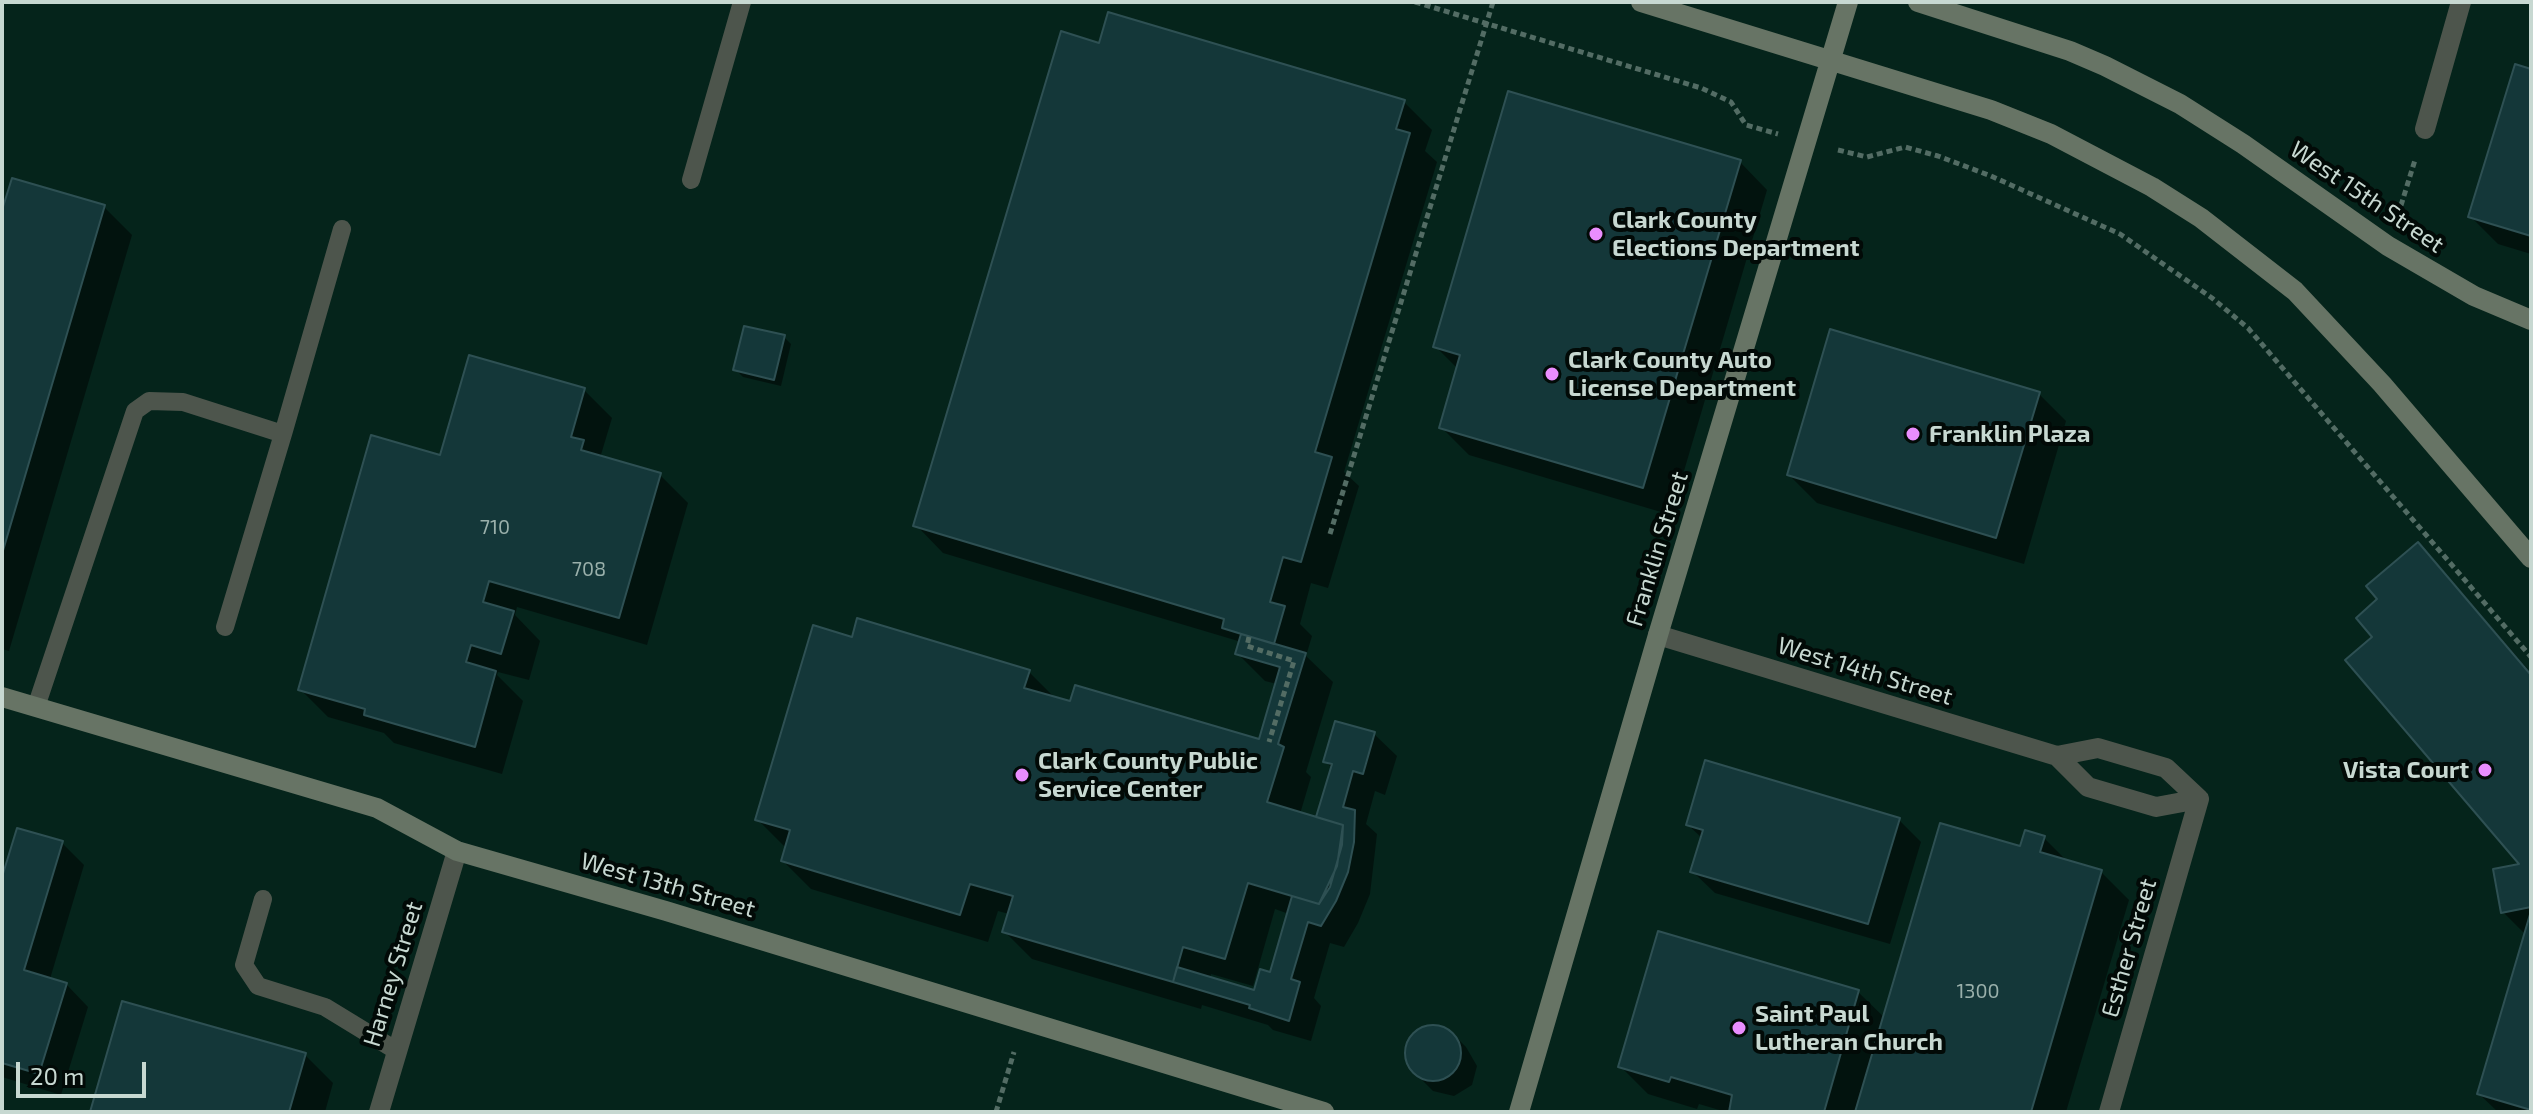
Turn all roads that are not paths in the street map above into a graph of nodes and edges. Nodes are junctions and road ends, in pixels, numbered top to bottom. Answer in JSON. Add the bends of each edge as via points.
{"nodes":[{"id":1,"x":742,"y":2,"type":"edge"},
{"id":2,"x":1641,"y":2,"type":"edge"},
{"id":3,"x":1848,"y":2,"type":"edge"},
{"id":4,"x":1918,"y":2,"type":"edge"},
{"id":5,"x":2461,"y":2,"type":"edge"},
{"id":6,"x":1830,"y":61,"type":"junction"},
{"id":7,"x":2425,"y":129,"type":"road end"},
{"id":8,"x":691,"y":180,"type":"dead end"},
{"id":9,"x":342,"y":229,"type":"dead end"},
{"id":10,"x":2531,"y":320,"type":"edge"},
{"id":11,"x":283,"y":434,"type":"junction"},
{"id":12,"x":2531,"y":558,"type":"edge"},
{"id":13,"x":225,"y":627,"type":"dead end"},
{"id":14,"x":1658,"y":635,"type":"junction"},
{"id":15,"x":2,"y":697,"type":"edge"},
{"id":16,"x":36,"y":707,"type":"junction"},
{"id":17,"x":2057,"y":756,"type":"junction"},
{"id":18,"x":2199,"y":799,"type":"junction"},
{"id":19,"x":457,"y":851,"type":"junction"},
{"id":20,"x":263,"y":899,"type":"dead end"},
{"id":21,"x":397,"y":1051,"type":"junction"},
{"id":22,"x":379,"y":1112,"type":"edge"},
{"id":23,"x":1324,"y":1112,"type":"edge"},
{"id":24,"x":1519,"y":1112,"type":"edge"},
{"id":25,"x":2109,"y":1112,"type":"edge"}],
"edges":[{"from":1,"to":8,"type":"lane"},
{"from":2,"to":6,"type":"street"},
{"from":3,"to":6,"type":"street","name":"Franklin Street"},
{"from":4,"to":10,"type":"street","name":"West 15th Street","via":[[2070,51],[2180,104],[2388,246],[2474,296]]},
{"from":5,"to":7,"type":"street"},
{"from":6,"to":12,"type":"street","via":[[2051,134],[2124,170],[2201,218],[2295,291]]},
{"from":6,"to":14,"type":"street","name":"Franklin Street"},
{"from":9,"to":11,"type":"lane"},
{"from":11,"to":13,"type":"lane"},
{"from":11,"to":16,"type":"lane","via":[[183,402],[149,401],[135,411]]},
{"from":14,"to":17,"type":"street","name":"West 14th Street"},
{"from":14,"to":24,"type":"street","name":"Franklin Street"},
{"from":15,"to":16,"type":"street","name":"West 13th Street"},
{"from":16,"to":19,"type":"street","name":"West 13th Street","via":[[377,808]]},
{"from":17,"to":18,"type":"street","name":"West 14th Street","via":[[2098,748],[2166,768]]},
{"from":17,"to":18,"type":"street","name":"West 14th Street","via":[[2088,787],[2156,807]]},
{"from":18,"to":25,"type":"street","name":"Esther Street"},
{"from":19,"to":21,"type":"street","name":"Harney Street"},
{"from":19,"to":23,"type":"street","name":"West 13th Street"},
{"from":20,"to":21,"type":"lane","via":[[244,965],[258,986],[325,1007]]},
{"from":21,"to":22,"type":"street","name":"Harney Street"}]}
